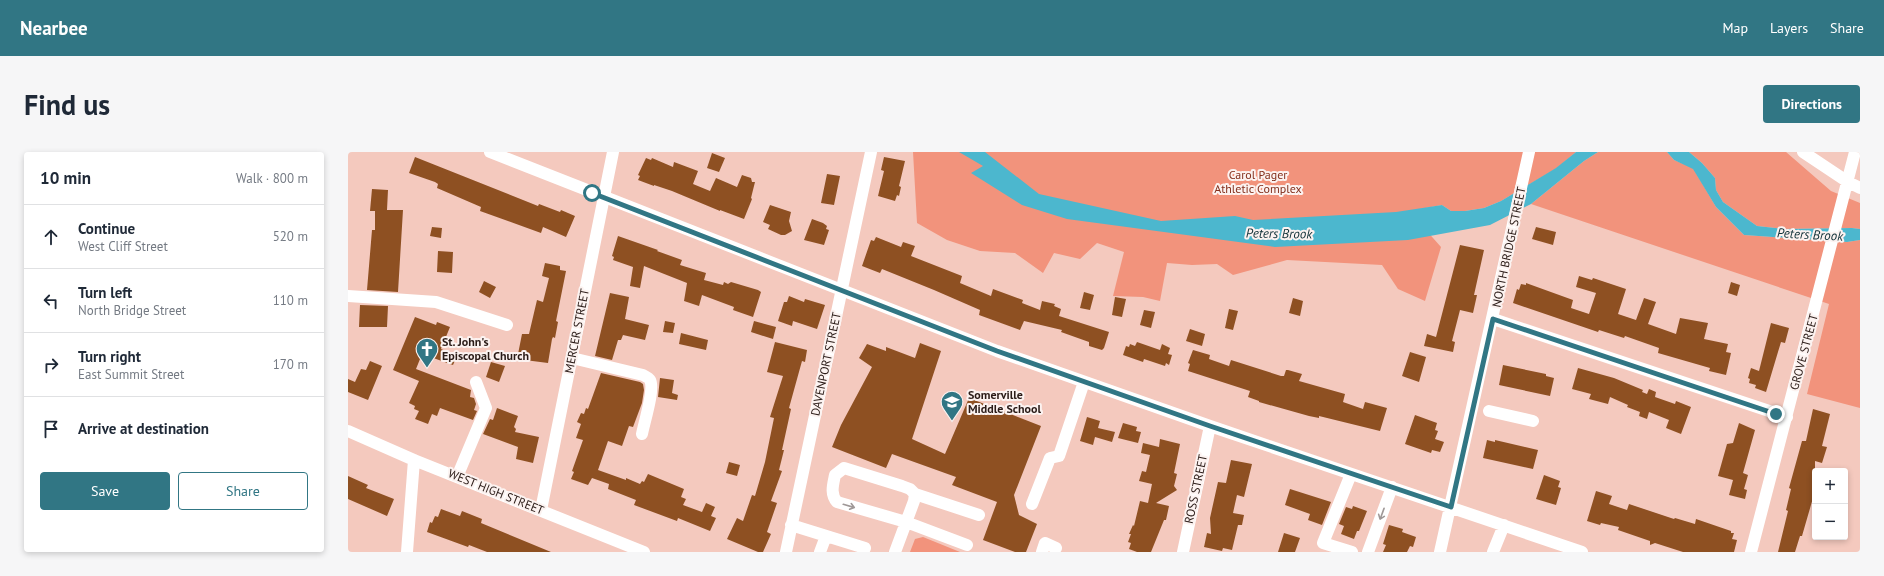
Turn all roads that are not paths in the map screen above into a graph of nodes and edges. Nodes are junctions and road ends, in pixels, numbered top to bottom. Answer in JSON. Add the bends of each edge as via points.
{"nodes":[{"id":1,"x":490,"y":152,"type":"edge"},
{"id":2,"x":613,"y":152,"type":"edge"},
{"id":3,"x":871,"y":152,"type":"edge"},
{"id":4,"x":1529,"y":152,"type":"edge"},
{"id":5,"x":1803,"y":152,"type":"edge"},
{"id":6,"x":1855,"y":152,"type":"edge"},
{"id":7,"x":1848,"y":182,"type":"junction"},
{"id":8,"x":1860,"y":188,"type":"edge"},
{"id":9,"x":604,"y":197,"type":"junction"},
{"id":10,"x":841,"y":291,"type":"junction"},
{"id":11,"x":348,"y":296,"type":"edge"},
{"id":12,"x":1493,"y":319,"type":"junction"},
{"id":13,"x":507,"y":324,"type":"dead end"},
{"id":14,"x":572,"y":358,"type":"junction"},
{"id":15,"x":476,"y":382,"type":"dead end"},
{"id":16,"x":1084,"y":382,"type":"junction"},
{"id":17,"x":1475,"y":399,"type":"junction"},
{"id":18,"x":1489,"y":411,"type":"junction"},
{"id":19,"x":1472,"y":414,"type":"junction"},
{"id":20,"x":1787,"y":417,"type":"junction"},
{"id":21,"x":1533,"y":421,"type":"dead end"},
{"id":22,"x":1210,"y":426,"type":"junction"},
{"id":23,"x":348,"y":431,"type":"edge"},
{"id":24,"x":642,"y":434,"type":"dead end"},
{"id":25,"x":414,"y":460,"type":"junction"},
{"id":26,"x":1351,"y":474,"type":"junction"},
{"id":27,"x":457,"y":477,"type":"junction"},
{"id":28,"x":1392,"y":487,"type":"junction"},
{"id":29,"x":915,"y":494,"type":"junction"},
{"id":30,"x":1032,"y":504,"type":"dead end"},
{"id":31,"x":1451,"y":507,"type":"junction"},
{"id":32,"x":541,"y":510,"type":"junction"},
{"id":33,"x":979,"y":515,"type":"dead end"},
{"id":34,"x":906,"y":522,"type":"junction"},
{"id":35,"x":791,"y":525,"type":"junction"},
{"id":36,"x":1504,"y":525,"type":"junction"},
{"id":37,"x":826,"y":536,"type":"junction"},
{"id":38,"x":967,"y":545,"type":"dead end"},
{"id":39,"x":1321,"y":547,"type":"edge"},
{"id":40,"x":1370,"y":547,"type":"edge"},
{"id":41,"x":1056,"y":548,"type":"dead end"},
{"id":42,"x":407,"y":552,"type":"edge"},
{"id":43,"x":644,"y":552,"type":"edge"},
{"id":44,"x":786,"y":552,"type":"edge"},
{"id":45,"x":820,"y":552,"type":"edge"},
{"id":46,"x":863,"y":552,"type":"edge"},
{"id":47,"x":895,"y":552,"type":"edge"},
{"id":48,"x":1042,"y":552,"type":"edge"},
{"id":49,"x":1183,"y":552,"type":"edge"},
{"id":50,"x":1352,"y":552,"type":"edge"},
{"id":51,"x":1440,"y":552,"type":"edge"},
{"id":52,"x":1493,"y":552,"type":"edge"},
{"id":53,"x":1582,"y":552,"type":"edge"},
{"id":54,"x":1751,"y":552,"type":"edge"}],
"edges":[{"from":1,"to":9,"type":"street"},
{"from":2,"to":9,"type":"street","name":"MERCER STREET"},
{"from":3,"to":10,"type":"street","name":"DAVENPORT STREET"},
{"from":4,"to":12,"type":"street","name":"NORTH BRIDGE STREET"},
{"from":5,"to":7,"type":"street"},
{"from":6,"to":7,"type":"street","name":"GROVE STREET"},
{"from":7,"to":8,"type":"street"},
{"from":7,"to":20,"type":"street","name":"GROVE STREET"},
{"from":9,"to":10,"type":"street"},
{"from":9,"to":14,"type":"street","name":"MERCER STREET"},
{"from":10,"to":16,"type":"street"},
{"from":10,"to":35,"type":"street","name":"DAVENPORT STREET"},
{"from":11,"to":13,"type":"street","via":[[436,302]]},
{"from":12,"to":17,"type":"street","name":"NORTH BRIDGE STREET"},
{"from":12,"to":20,"type":"street"},
{"from":14,"to":24,"type":"street","via":[[643,375],[650,379],[651,394]]},
{"from":14,"to":32,"type":"street","name":"MERCER STREET"},
{"from":15,"to":27,"type":"street","via":[[486,408]]},
{"from":16,"to":22,"type":"street"},
{"from":16,"to":30,"type":"street","via":[[1060,456],[1050,458]]},
{"from":17,"to":18,"type":"street"},
{"from":17,"to":19,"type":"street","name":"NORTH BRIDGE STREET"},
{"from":18,"to":19,"type":"street"},
{"from":18,"to":21,"type":"street"},
{"from":19,"to":31,"type":"street","name":"NORTH BRIDGE STREET"},
{"from":20,"to":54,"type":"street","name":"GROVE STREET"},
{"from":22,"to":26,"type":"street"},
{"from":22,"to":49,"type":"street","name":"ROSS STREET"},
{"from":23,"to":25,"type":"street","name":"WEST HIGH STREET"},
{"from":25,"to":27,"type":"street","name":"WEST HIGH STREET"},
{"from":25,"to":42,"type":"street"},
{"from":26,"to":28,"type":"street"},
{"from":26,"to":39,"type":"street"},
{"from":27,"to":32,"type":"street","name":"WEST HIGH STREET"},
{"from":28,"to":31,"type":"street"},
{"from":28,"to":40,"type":"street","one_way":true},
{"from":29,"to":33,"type":"street"},
{"from":29,"to":34,"type":"street"},
{"from":29,"to":34,"type":"street","one_way":true,"via":[[902,486],[844,468],[835,475],[832,494],[837,502]]},
{"from":31,"to":36,"type":"street"},
{"from":31,"to":51,"type":"street","name":"NORTH BRIDGE STREET"},
{"from":32,"to":43,"type":"street","name":"WEST HIGH STREET"},
{"from":34,"to":38,"type":"street"},
{"from":34,"to":47,"type":"street"},
{"from":35,"to":37,"type":"street"},
{"from":35,"to":44,"type":"street","name":"DAVENPORT STREET"},
{"from":36,"to":52,"type":"street"},
{"from":36,"to":53,"type":"street"},
{"from":37,"to":45,"type":"street"},
{"from":37,"to":46,"type":"street","via":[[865,548]]},
{"from":39,"to":50,"type":"street"},
{"from":41,"to":48,"type":"street","via":[[1045,543]]}]}
